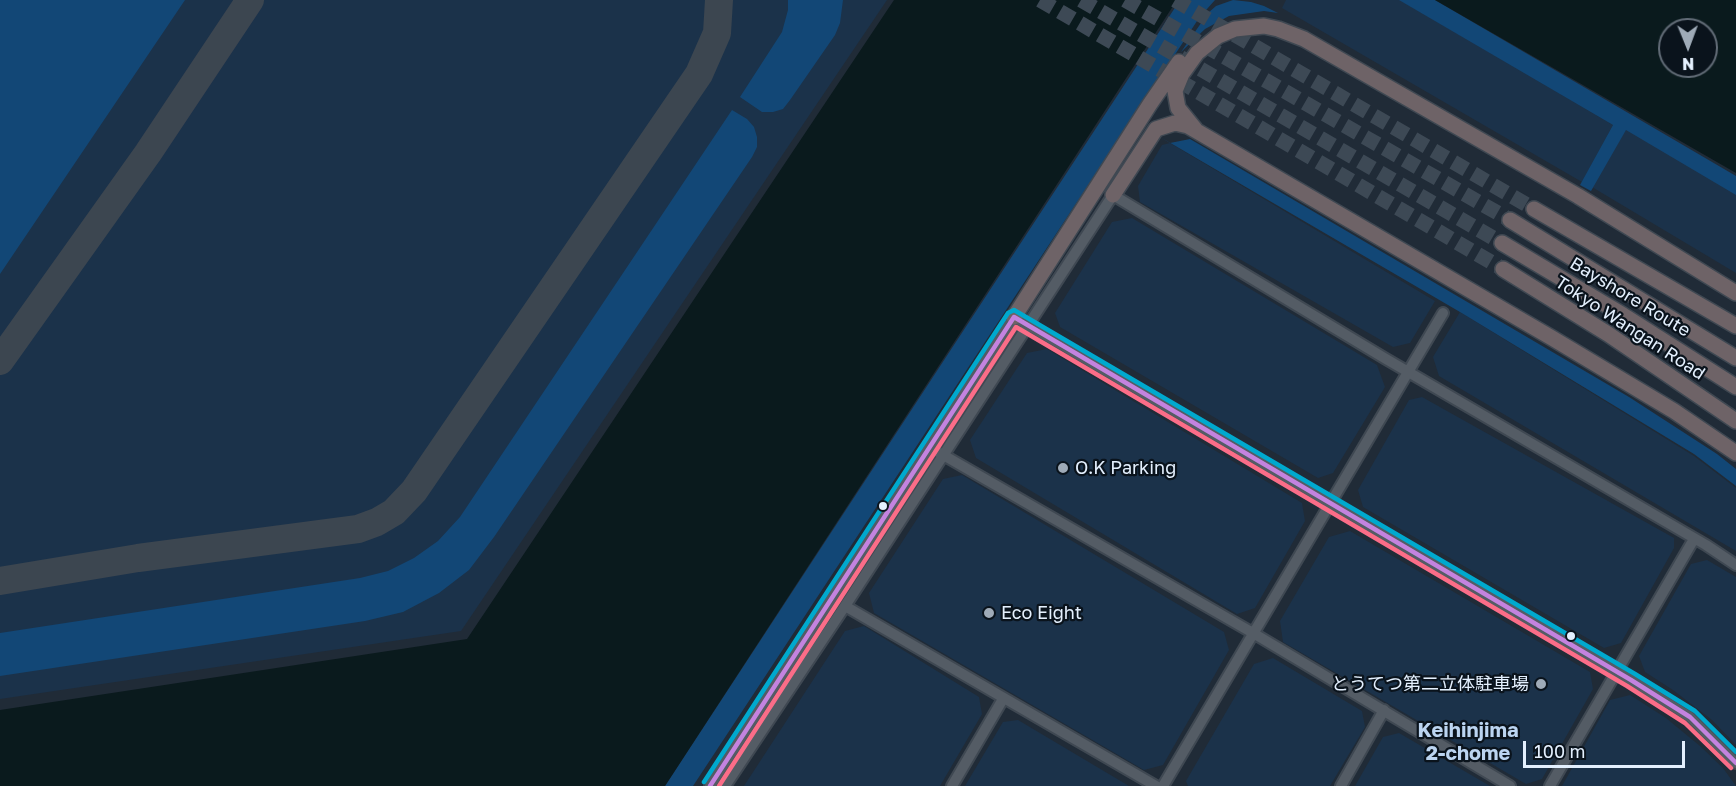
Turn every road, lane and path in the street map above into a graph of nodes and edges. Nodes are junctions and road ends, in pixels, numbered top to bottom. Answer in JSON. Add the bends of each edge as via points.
{"nodes":[{"id":1,"x":1304,"y":39,"type":"junction"},
{"id":2,"x":1196,"y":129,"type":"junction"},
{"id":3,"x":1113,"y":195,"type":"junction"},
{"id":4,"x":1534,"y":209,"type":"tunnel mouth"},
{"id":5,"x":1510,"y":220,"type":"tunnel mouth"},
{"id":6,"x":1502,"y":243,"type":"tunnel mouth"},
{"id":7,"x":1503,"y":269,"type":"tunnel mouth"},
{"id":8,"x":1736,"y":292,"type":"edge"},
{"id":9,"x":1443,"y":313,"type":"dead end"},
{"id":10,"x":1021,"y":322,"type":"junction"},
{"id":11,"x":1736,"y":326,"type":"edge"},
{"id":12,"x":1736,"y":358,"type":"edge"},
{"id":13,"x":1409,"y":372,"type":"junction"},
{"id":14,"x":1736,"y":387,"type":"edge"},
{"id":15,"x":1736,"y":421,"type":"edge"},
{"id":16,"x":930,"y":448,"type":"junction"},
{"id":17,"x":1736,"y":453,"type":"edge"},
{"id":18,"x":943,"y":455,"type":"junction"},
{"id":19,"x":1331,"y":504,"type":"junction"},
{"id":20,"x":1694,"y":539,"type":"junction"},
{"id":21,"x":1736,"y":565,"type":"edge"},
{"id":22,"x":845,"y":606,"type":"junction"},
{"id":23,"x":1253,"y":633,"type":"junction"},
{"id":24,"x":1617,"y":672,"type":"junction"},
{"id":25,"x":1003,"y":699,"type":"junction"},
{"id":26,"x":1384,"y":710,"type":"junction"},
{"id":27,"x":1736,"y":763,"type":"edge"},
{"id":28,"x":710,"y":786,"type":"edge"},
{"id":29,"x":725,"y":786,"type":"edge"},
{"id":30,"x":952,"y":786,"type":"edge"},
{"id":31,"x":1156,"y":786,"type":"edge"},
{"id":32,"x":1163,"y":786,"type":"edge"},
{"id":33,"x":1341,"y":786,"type":"edge"},
{"id":34,"x":1510,"y":786,"type":"edge"},
{"id":35,"x":1550,"y":786,"type":"edge"}],
"edges":[{"from":1,"to":2,"type":"highway","via":[[1278,28],[1247,26],[1209,41],[1182,74],[1175,91],[1179,108]]},
{"from":1,"to":8,"type":"highway"},
{"from":1,"to":10,"type":"highway","via":[[1282,22],[1252,16],[1227,21],[1194,42],[1150,104]]},
{"from":2,"to":3,"type":"highway","via":[[1175,123],[1156,129]]},
{"from":2,"to":17,"type":"highway","via":[[1674,411]]},
{"from":3,"to":10,"type":"street"},
{"from":3,"to":13,"type":"street"},
{"from":4,"to":11,"type":"highway"},
{"from":5,"to":12,"type":"highway","name":"Bayshore Route"},
{"from":6,"to":14,"type":"highway","name":"Bayshore Route"},
{"from":7,"to":15,"type":"highway","name":"Tokyo Wangan Road"},
{"from":9,"to":13,"type":"street"},
{"from":10,"to":16,"type":"street"},
{"from":10,"to":18,"type":"street"},
{"from":10,"to":19,"type":"street"},
{"from":13,"to":19,"type":"street"},
{"from":13,"to":20,"type":"street"},
{"from":16,"to":18,"type":"street"},
{"from":16,"to":28,"type":"street"},
{"from":18,"to":22,"type":"street"},
{"from":18,"to":23,"type":"street"},
{"from":19,"to":23,"type":"street"},
{"from":19,"to":24,"type":"street"},
{"from":20,"to":21,"type":"street"},
{"from":20,"to":24,"type":"street"},
{"from":22,"to":25,"type":"street"},
{"from":22,"to":29,"type":"street"},
{"from":23,"to":26,"type":"street"},
{"from":23,"to":32,"type":"street"},
{"from":24,"to":27,"type":"street","via":[[1689,717]]},
{"from":24,"to":35,"type":"street"},
{"from":25,"to":30,"type":"street"},
{"from":25,"to":31,"type":"street"},
{"from":26,"to":33,"type":"street"},
{"from":26,"to":34,"type":"street"}]}
